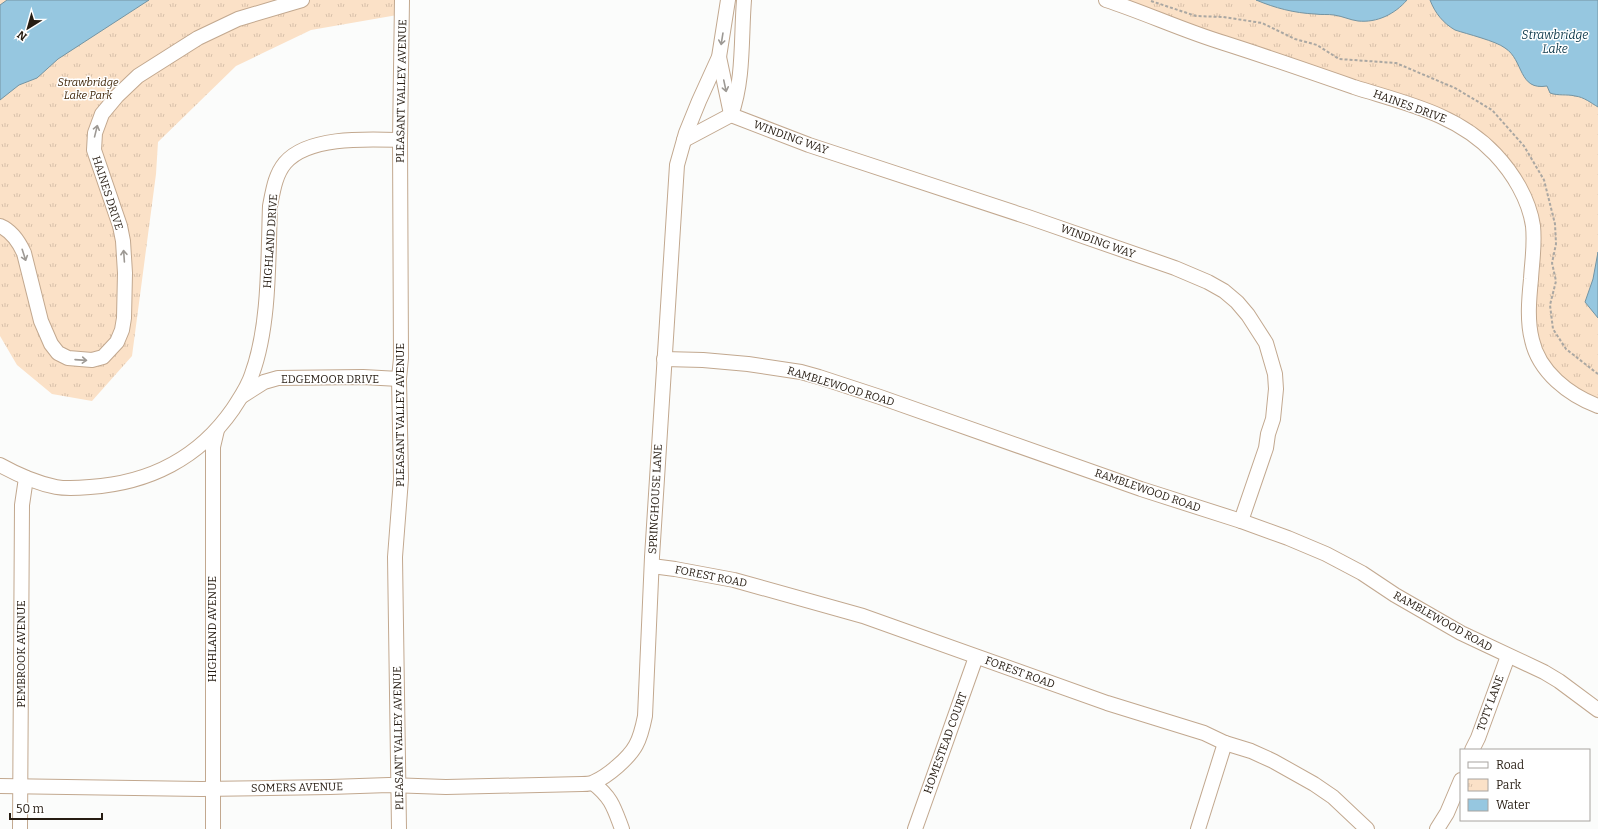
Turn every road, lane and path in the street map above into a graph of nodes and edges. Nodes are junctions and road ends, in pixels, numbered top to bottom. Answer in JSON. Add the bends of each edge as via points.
{"nodes":[{"id":1,"x":302,"y":0,"type":"edge"},
{"id":2,"x":402,"y":0,"type":"edge"},
{"id":3,"x":728,"y":0,"type":"edge"},
{"id":4,"x":744,"y":0,"type":"edge"},
{"id":5,"x":1106,"y":0,"type":"edge"},
{"id":6,"x":1148,"y":0,"type":"edge"},
{"id":7,"x":719,"y":57,"type":"junction"},
{"id":8,"x":731,"y":115,"type":"junction"},
{"id":9,"x":400,"y":140,"type":"junction"},
{"id":10,"x":684,"y":140,"type":"junction"},
{"id":11,"x":0,"y":226,"type":"edge"},
{"id":12,"x":664,"y":359,"type":"junction"},
{"id":13,"x":1598,"y":374,"type":"edge"},
{"id":14,"x":399,"y":379,"type":"junction"},
{"id":15,"x":242,"y":396,"type":"junction"},
{"id":16,"x":1598,"y":406,"type":"edge"},
{"id":17,"x":217,"y":430,"type":"junction"},
{"id":18,"x":0,"y":465,"type":"edge"},
{"id":19,"x":26,"y":478,"type":"junction"},
{"id":20,"x":1241,"y":521,"type":"junction"},
{"id":21,"x":652,"y":566,"type":"junction"},
{"id":22,"x":976,"y":656,"type":"junction"},
{"id":23,"x":1508,"y":656,"type":"junction"},
{"id":24,"x":1598,"y":710,"type":"edge"},
{"id":25,"x":1225,"y":743,"type":"junction"},
{"id":26,"x":1472,"y":749,"type":"edge"},
{"id":27,"x":1460,"y":782,"type":"edge"},
{"id":28,"x":593,"y":783,"type":"junction"},
{"id":29,"x":398,"y":785,"type":"junction"},
{"id":30,"x":0,"y":786,"type":"edge"},
{"id":31,"x":20,"y":786,"type":"junction"},
{"id":32,"x":213,"y":788,"type":"junction"},
{"id":33,"x":20,"y":829,"type":"edge"},
{"id":34,"x":213,"y":829,"type":"edge"},
{"id":35,"x":399,"y":829,"type":"edge"},
{"id":36,"x":622,"y":829,"type":"edge"},
{"id":37,"x":915,"y":829,"type":"edge"},
{"id":38,"x":1198,"y":829,"type":"edge"},
{"id":39,"x":1367,"y":829,"type":"edge"},
{"id":40,"x":1437,"y":829,"type":"edge"}],
"edges":[{"from":11,"to":1,"type":"street","name":"HAINES DRIVE","one_way":true,"via":[[13,235],[20,244],[40,321],[58,353],[81,360],[103,357],[118,342],[122,330],[125,273],[120,226],[94,150],[95,132],[102,114],[138,76],[198,38],[238,19]]},
{"from":2,"to":9,"type":"street","name":"PLEASANT VALLEY AVENUE"},
{"from":3,"to":7,"type":"street","name":"SPRINGHOUSE LANE","one_way":true},
{"from":4,"to":8,"type":"street","via":[[739,78]]},
{"from":5,"to":16,"type":"street","name":"HAINES DRIVE","via":[[1222,43],[1404,101],[1451,121],[1481,141],[1515,180],[1528,209],[1534,248],[1529,311],[1532,342],[1545,367],[1563,387]]},
{"from":6,"to":13,"type":"path","via":[[1196,16],[1262,23],[1295,39],[1317,45],[1339,59],[1396,63],[1455,88],[1492,110],[1524,146],[1544,180],[1555,224],[1556,244],[1552,263],[1556,281],[1550,305],[1553,329],[1566,349]]},
{"from":7,"to":8,"type":"street","name":"SPRINGHOUSE LANE","one_way":true},
{"from":7,"to":10,"type":"street","name":"SPRINGHOUSE LANE"},
{"from":8,"to":10,"type":"street"},
{"from":8,"to":20,"type":"street","name":"WINDING WAY","via":[[809,145],[1175,268],[1224,291],[1248,315],[1266,343],[1275,374],[1273,419],[1266,448]]},
{"from":9,"to":14,"type":"street","name":"PLEASANT VALLEY AVENUE"},
{"from":9,"to":15,"type":"street","name":"HIGHLAND DRIVE","via":[[357,140],[311,146],[296,153],[285,163],[278,175],[270,206],[263,328],[252,375]]},
{"from":10,"to":12,"type":"street","name":"SPRINGHOUSE LANE","via":[[675,181]]},
{"from":12,"to":20,"type":"street","name":"RAMBLEWOOD ROAD","via":[[748,364],[820,378]]},
{"from":12,"to":21,"type":"street","name":"SPRINGHOUSE LANE"},
{"from":14,"to":15,"type":"street","name":"EDGEMOOR DRIVE","via":[[278,378],[264,382]]},
{"from":14,"to":29,"type":"street","name":"PLEASANT VALLEY AVENUE","via":[[401,479],[395,557]]},
{"from":15,"to":17,"type":"street","name":"HIGHLAND DRIVE"},
{"from":17,"to":19,"type":"street","via":[[172,465],[124,483],[57,487]]},
{"from":17,"to":32,"type":"street","name":"HIGHLAND AVENUE","via":[[213,447]]},
{"from":18,"to":19,"type":"street"},
{"from":19,"to":31,"type":"street","name":"PEMBROOK AVENUE","via":[[22,505]]},
{"from":20,"to":23,"type":"street","name":"RAMBLEWOOD ROAD","via":[[1307,546],[1344,564],[1461,633]]},
{"from":21,"to":22,"type":"street","name":"FOREST ROAD","via":[[734,580],[773,590],[863,616]]},
{"from":21,"to":28,"type":"street","name":"SPRINGHOUSE LANE","via":[[647,699],[642,732],[628,758]]},
{"from":22,"to":25,"type":"street","name":"FOREST ROAD","via":[[1107,703],[1204,733]]},
{"from":22,"to":37,"type":"street","name":"HOMESTEAD COURT"},
{"from":23,"to":24,"type":"street","name":"RAMBLEWOOD ROAD","via":[[1549,675]]},
{"from":23,"to":26,"type":"street","name":"TOTY LANE"},
{"from":25,"to":38,"type":"street"},
{"from":25,"to":39,"type":"street","name":"FOREST ROAD","via":[[1273,760],[1314,784],[1333,797]]},
{"from":27,"to":40,"type":"street"},
{"from":28,"to":29,"type":"street","name":"SOMERS AVENUE","via":[[446,787]]},
{"from":28,"to":36,"type":"street","via":[[610,800]]},
{"from":29,"to":32,"type":"street","name":"SOMERS AVENUE"},
{"from":29,"to":35,"type":"street","name":"PLEASANT VALLEY AVENUE"},
{"from":30,"to":31,"type":"street","name":"SOMERS AVENUE"},
{"from":31,"to":32,"type":"street","name":"SOMERS AVENUE"},
{"from":31,"to":33,"type":"street","name":"PEMBROOK AVENUE"},
{"from":32,"to":34,"type":"street","name":"HIGHLAND AVENUE"}]}
